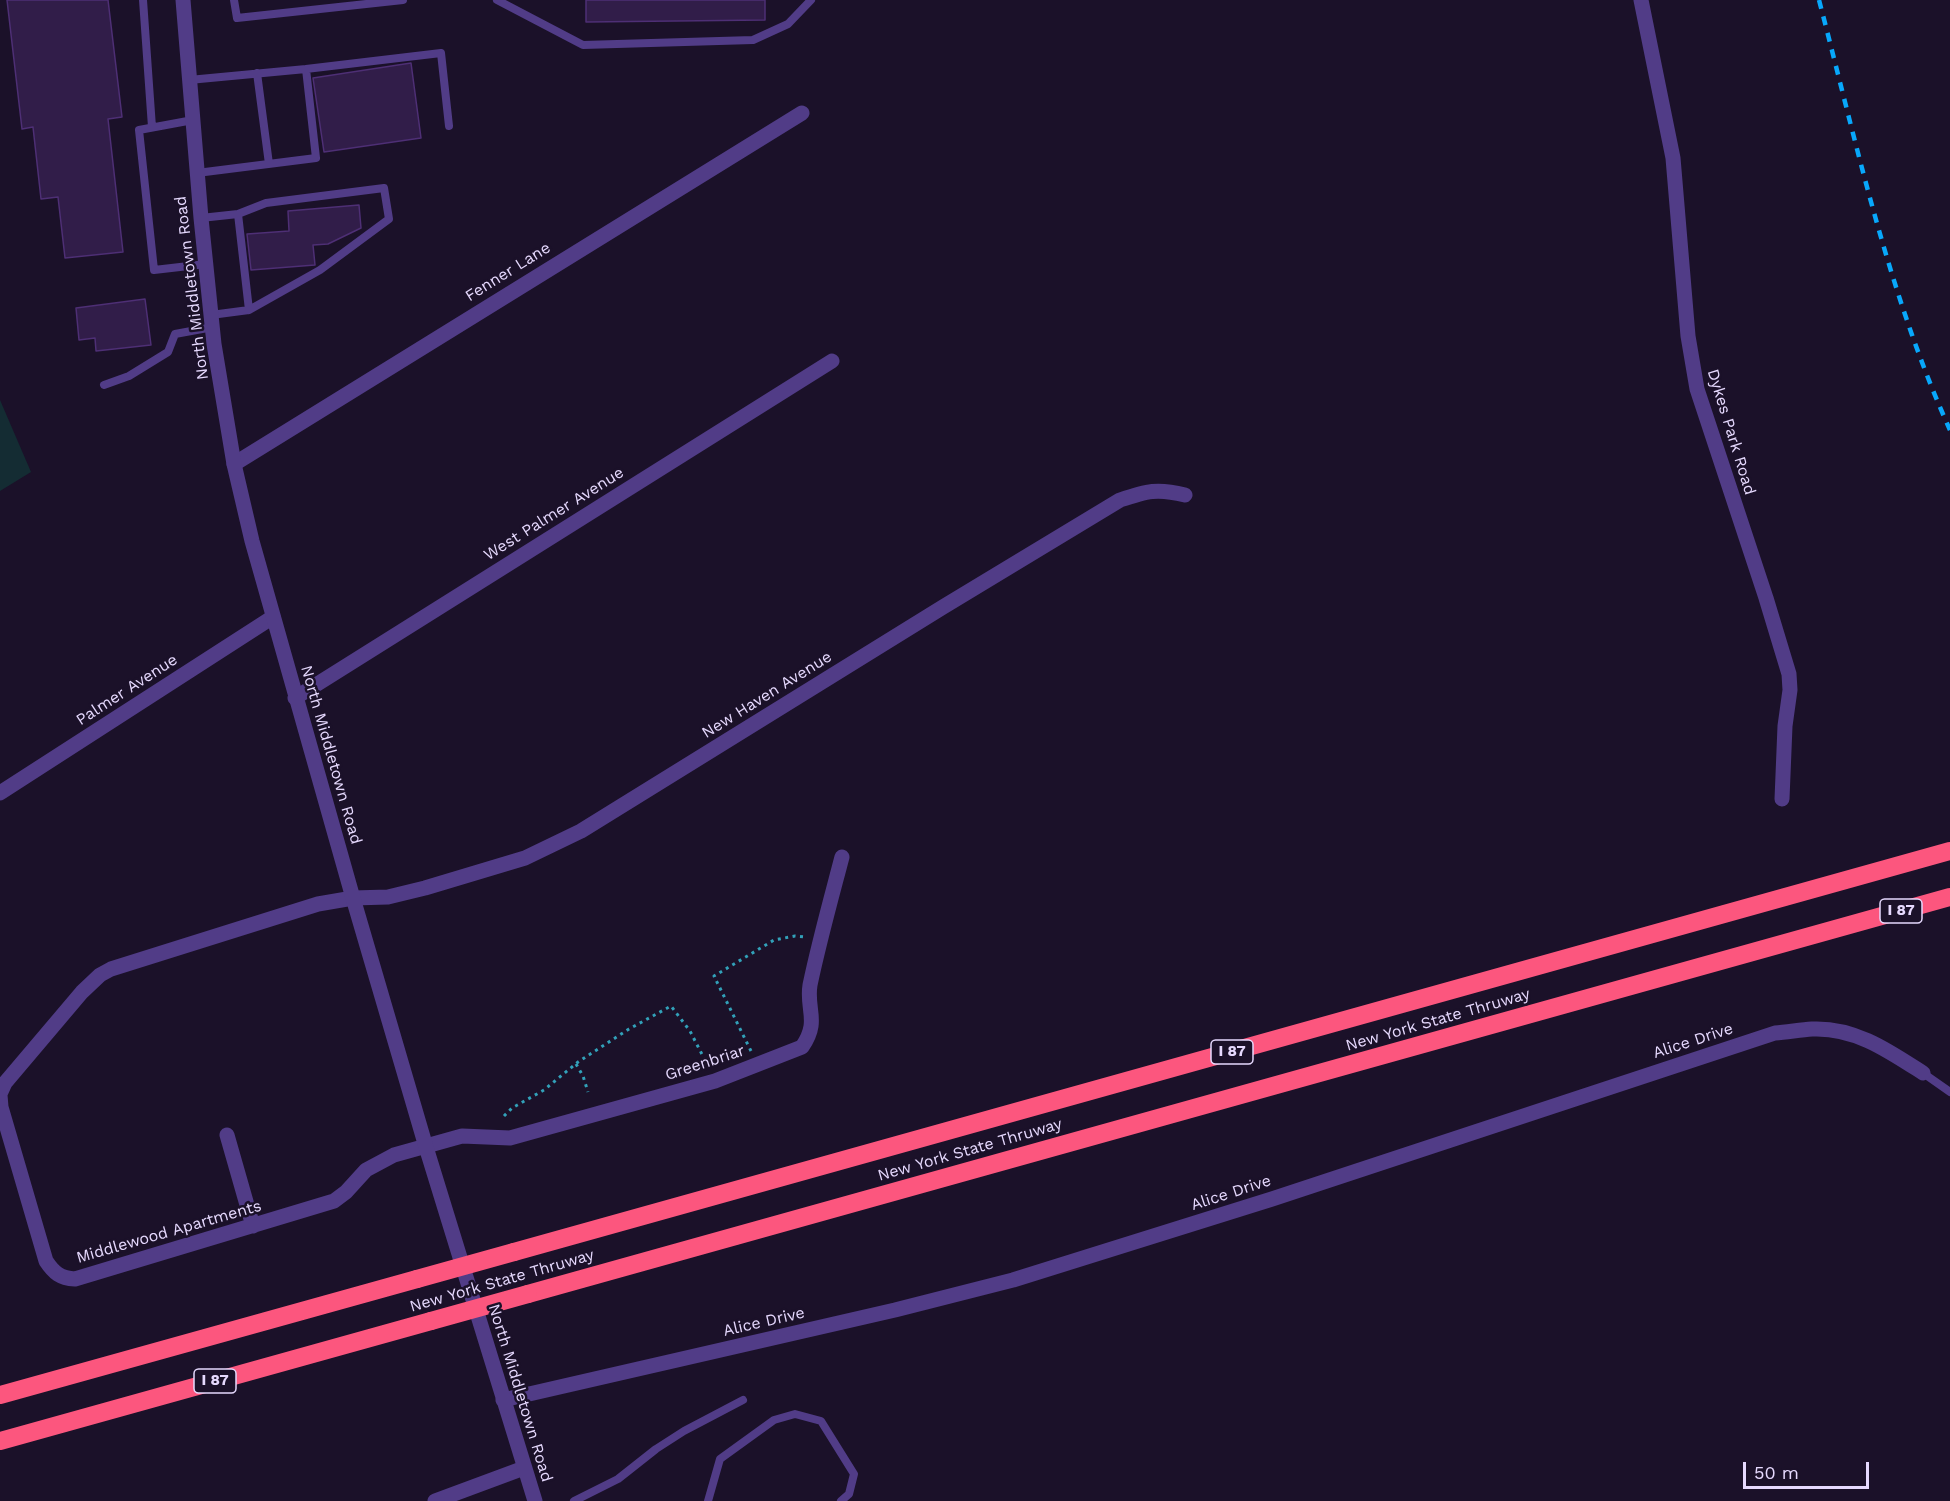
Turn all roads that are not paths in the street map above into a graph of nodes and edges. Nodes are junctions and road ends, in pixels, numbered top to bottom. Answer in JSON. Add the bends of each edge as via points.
{"nodes":[{"id":1,"x":143,"y":0,"type":"edge"},
{"id":2,"x":183,"y":0,"type":"edge"},
{"id":3,"x":234,"y":0,"type":"edge"},
{"id":4,"x":403,"y":0,"type":"edge"},
{"id":5,"x":497,"y":0,"type":"edge"},
{"id":6,"x":811,"y":0,"type":"edge"},
{"id":7,"x":1641,"y":0,"type":"edge"},
{"id":8,"x":306,"y":69,"type":"junction"},
{"id":9,"x":257,"y":73,"type":"junction"},
{"id":10,"x":189,"y":80,"type":"junction"},
{"id":11,"x":802,"y":113,"type":"dead end"},
{"id":12,"x":193,"y":120,"type":"junction"},
{"id":13,"x":449,"y":126,"type":"dead end"},
{"id":14,"x":152,"y":127,"type":"junction"},
{"id":15,"x":269,"y":164,"type":"junction"},
{"id":16,"x":197,"y":173,"type":"junction"},
{"id":17,"x":238,"y":214,"type":"junction"},
{"id":18,"x":201,"y":218,"type":"junction"},
{"id":19,"x":206,"y":264,"type":"junction"},
{"id":20,"x":249,"y":310,"type":"junction"},
{"id":21,"x":212,"y":321,"type":"junction"},
{"id":22,"x":832,"y":362,"type":"dead end"},
{"id":23,"x":104,"y":385,"type":"dead end"},
{"id":24,"x":234,"y":464,"type":"junction"},
{"id":25,"x":1185,"y":495,"type":"dead end"},
{"id":26,"x":273,"y":617,"type":"junction"},
{"id":27,"x":295,"y":698,"type":"junction"},
{"id":28,"x":0,"y":793,"type":"edge"},
{"id":29,"x":1782,"y":799,"type":"dead end"},
{"id":30,"x":1950,"y":851,"type":"edge"},
{"id":31,"x":842,"y":857,"type":"dead end"},
{"id":32,"x":1950,"y":897,"type":"edge"},
{"id":33,"x":353,"y":898,"type":"junction"},
{"id":34,"x":1923,"y":1073,"type":"joint"},
{"id":35,"x":1950,"y":1092,"type":"edge"},
{"id":36,"x":0,"y":1094,"type":"edge"},
{"id":37,"x":227,"y":1135,"type":"dead end"},
{"id":38,"x":6,"y":1144,"type":"edge"},
{"id":39,"x":426,"y":1147,"type":"junction"},
{"id":40,"x":253,"y":1226,"type":"junction"},
{"id":41,"x":0,"y":1395,"type":"edge"},
{"id":42,"x":503,"y":1400,"type":"junction"},
{"id":43,"x":743,"y":1400,"type":"dead end"},
{"id":44,"x":0,"y":1441,"type":"edge"},
{"id":45,"x":524,"y":1468,"type":"junction"},
{"id":46,"x":435,"y":1501,"type":"edge"},
{"id":47,"x":535,"y":1501,"type":"edge"},
{"id":48,"x":574,"y":1501,"type":"edge"},
{"id":49,"x":708,"y":1501,"type":"edge"},
{"id":50,"x":841,"y":1501,"type":"edge"}],
"edges":[{"from":1,"to":14,"type":"lane"},
{"from":2,"to":10,"type":"street","name":"North Middletown Road"},
{"from":3,"to":4,"type":"lane","via":[[237,18]]},
{"from":5,"to":6,"type":"lane","via":[[583,45],[753,40],[788,24]]},
{"from":7,"to":29,"type":"street","name":"Dykes Park Road","via":[[1673,158],[1688,336],[1697,389],[1789,674]]},
{"from":8,"to":9,"type":"lane"},
{"from":8,"to":13,"type":"lane","via":[[441,53]]},
{"from":8,"to":15,"type":"lane","via":[[316,158]]},
{"from":9,"to":10,"type":"lane"},
{"from":9,"to":15,"type":"lane"},
{"from":10,"to":12,"type":"street","name":"North Middletown Road"},
{"from":11,"to":24,"type":"street","name":"Fenner Lane"},
{"from":12,"to":14,"type":"lane"},
{"from":12,"to":16,"type":"street","name":"North Middletown Road"},
{"from":14,"to":19,"type":"lane","via":[[139,130],[154,270]]},
{"from":15,"to":16,"type":"lane"},
{"from":16,"to":18,"type":"street","name":"North Middletown Road"},
{"from":17,"to":18,"type":"lane"},
{"from":17,"to":20,"type":"lane"},
{"from":17,"to":20,"type":"lane","via":[[266,203],[384,188],[389,219],[320,270]]},
{"from":18,"to":19,"type":"street","name":"North Middletown Road"},
{"from":19,"to":21,"type":"street","name":"North Middletown Road"},
{"from":20,"to":21,"type":"lane"},
{"from":21,"to":23,"type":"lane","via":[[175,334],[168,352],[129,376]]},
{"from":21,"to":24,"type":"street","name":"North Middletown Road"},
{"from":22,"to":27,"type":"street","name":"West Palmer Avenue"},
{"from":24,"to":26,"type":"street","name":"North Middletown Road"},
{"from":25,"to":33,"type":"street","name":"New Haven Avenue","via":[[1148,490],[1120,500],[581,831],[525,858],[425,888],[388,897]]},
{"from":26,"to":27,"type":"street","name":"North Middletown Road"},
{"from":26,"to":28,"type":"street","name":"Palmer Avenue"},
{"from":27,"to":33,"type":"street","name":"North Middletown Road"},
{"from":30,"to":41,"type":"highway","name":"New York State Thruway","number":"I 87","bridge":true},
{"from":31,"to":39,"type":"street","name":"Greenbriar","via":[[810,988],[810,1036],[802,1047],[715,1081],[510,1138],[462,1136]]},
{"from":32,"to":44,"type":"highway","name":"New York State Thruway","number":"I 87","bridge":true},
{"from":33,"to":36,"type":"street","name":"Middlewood Apartments","via":[[307,908],[100,975],[5,1083]]},
{"from":33,"to":39,"type":"street","name":"North Middletown Road"},
{"from":34,"to":35,"type":"lane","name":"Alice Drive"},
{"from":34,"to":42,"type":"street","name":"Alice Drive","via":[[1880,1045],[1848,1033],[1815,1029],[1775,1033],[1013,1280]]},
{"from":36,"to":38,"type":"street","name":"Middlewood Apartments"},
{"from":37,"to":40,"type":"street"},
{"from":38,"to":40,"type":"street","name":"Middlewood Apartments","via":[[46,1261],[63,1278],[75,1279]]},
{"from":39,"to":40,"type":"street","name":"Middlewood Apartments","via":[[379,1162],[334,1201]]},
{"from":39,"to":42,"type":"street","name":"North Middletown Road"},
{"from":42,"to":45,"type":"street","name":"North Middletown Road"},
{"from":43,"to":48,"type":"lane","via":[[684,1431],[618,1479]]},
{"from":45,"to":46,"type":"street"},
{"from":45,"to":47,"type":"street","name":"North Middletown Road"},
{"from":49,"to":50,"type":"lane","via":[[720,1459],[774,1420],[795,1414],[821,1421],[854,1474],[849,1494]]}]}
